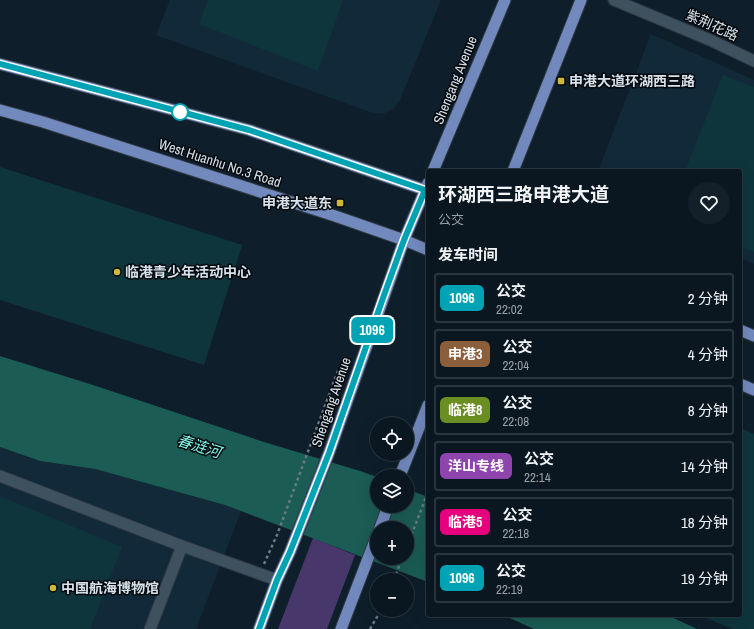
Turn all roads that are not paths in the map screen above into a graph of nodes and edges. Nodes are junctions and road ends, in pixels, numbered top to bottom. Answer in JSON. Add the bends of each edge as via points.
{"nodes":[{"id":1,"x":505,"y":0,"type":"edge"},
{"id":2,"x":581,"y":0,"type":"edge"},
{"id":3,"x":614,"y":0,"type":"edge"},
{"id":4,"x":754,"y":61,"type":"edge"},
{"id":5,"x":0,"y":64,"type":"edge"},
{"id":6,"x":0,"y":110,"type":"edge"},
{"id":7,"x":434,"y":169,"type":"edge"},
{"id":8,"x":514,"y":169,"type":"edge"},
{"id":9,"x":426,"y":188,"type":"edge"},
{"id":10,"x":426,"y":190,"type":"edge"},
{"id":11,"x":404,"y":240,"type":"junction"},
{"id":12,"x":426,"y":249,"type":"edge"},
{"id":13,"x":742,"y":331,"type":"edge"},
{"id":14,"x":754,"y":336,"type":"edge"},
{"id":15,"x":742,"y":385,"type":"edge"},
{"id":16,"x":754,"y":390,"type":"edge"},
{"id":17,"x":426,"y":410,"type":"edge"},
{"id":18,"x":403,"y":469,"type":"edge"},
{"id":19,"x":0,"y":476,"type":"edge"},
{"id":20,"x":182,"y":546,"type":"junction"},
{"id":21,"x":370,"y":552,"type":"edge"},
{"id":22,"x":277,"y":580,"type":"junction"},
{"id":23,"x":150,"y":629,"type":"edge"},
{"id":24,"x":259,"y":629,"type":"edge"},
{"id":25,"x":341,"y":629,"type":"edge"}],
"edges":[{"from":1,"to":7,"type":"main road","name":"Shengang Avenue"},
{"from":2,"to":8,"type":"main road"},
{"from":3,"to":4,"type":"street","name":"紫荆花路"},
{"from":5,"to":9,"type":"main road","via":[[249,130]]},
{"from":6,"to":11,"type":"main road","name":"West Huanhu No.3 Road","via":[[169,162]]},
{"from":10,"to":11,"type":"main road","name":"Shengang Avenue"},
{"from":11,"to":12,"type":"main road","name":"West Huanhu No.3 Road"},
{"from":11,"to":22,"type":"main road","name":"Shengang Avenue","via":[[329,453]]},
{"from":13,"to":14,"type":"main road"},
{"from":15,"to":16,"type":"main road"},
{"from":17,"to":18,"type":"main road"},
{"from":19,"to":20,"type":"street"},
{"from":20,"to":22,"type":"street"},
{"from":20,"to":23,"type":"street"},
{"from":21,"to":25,"type":"main road"},
{"from":22,"to":24,"type":"main road","name":"Shengang Avenue"}]}
